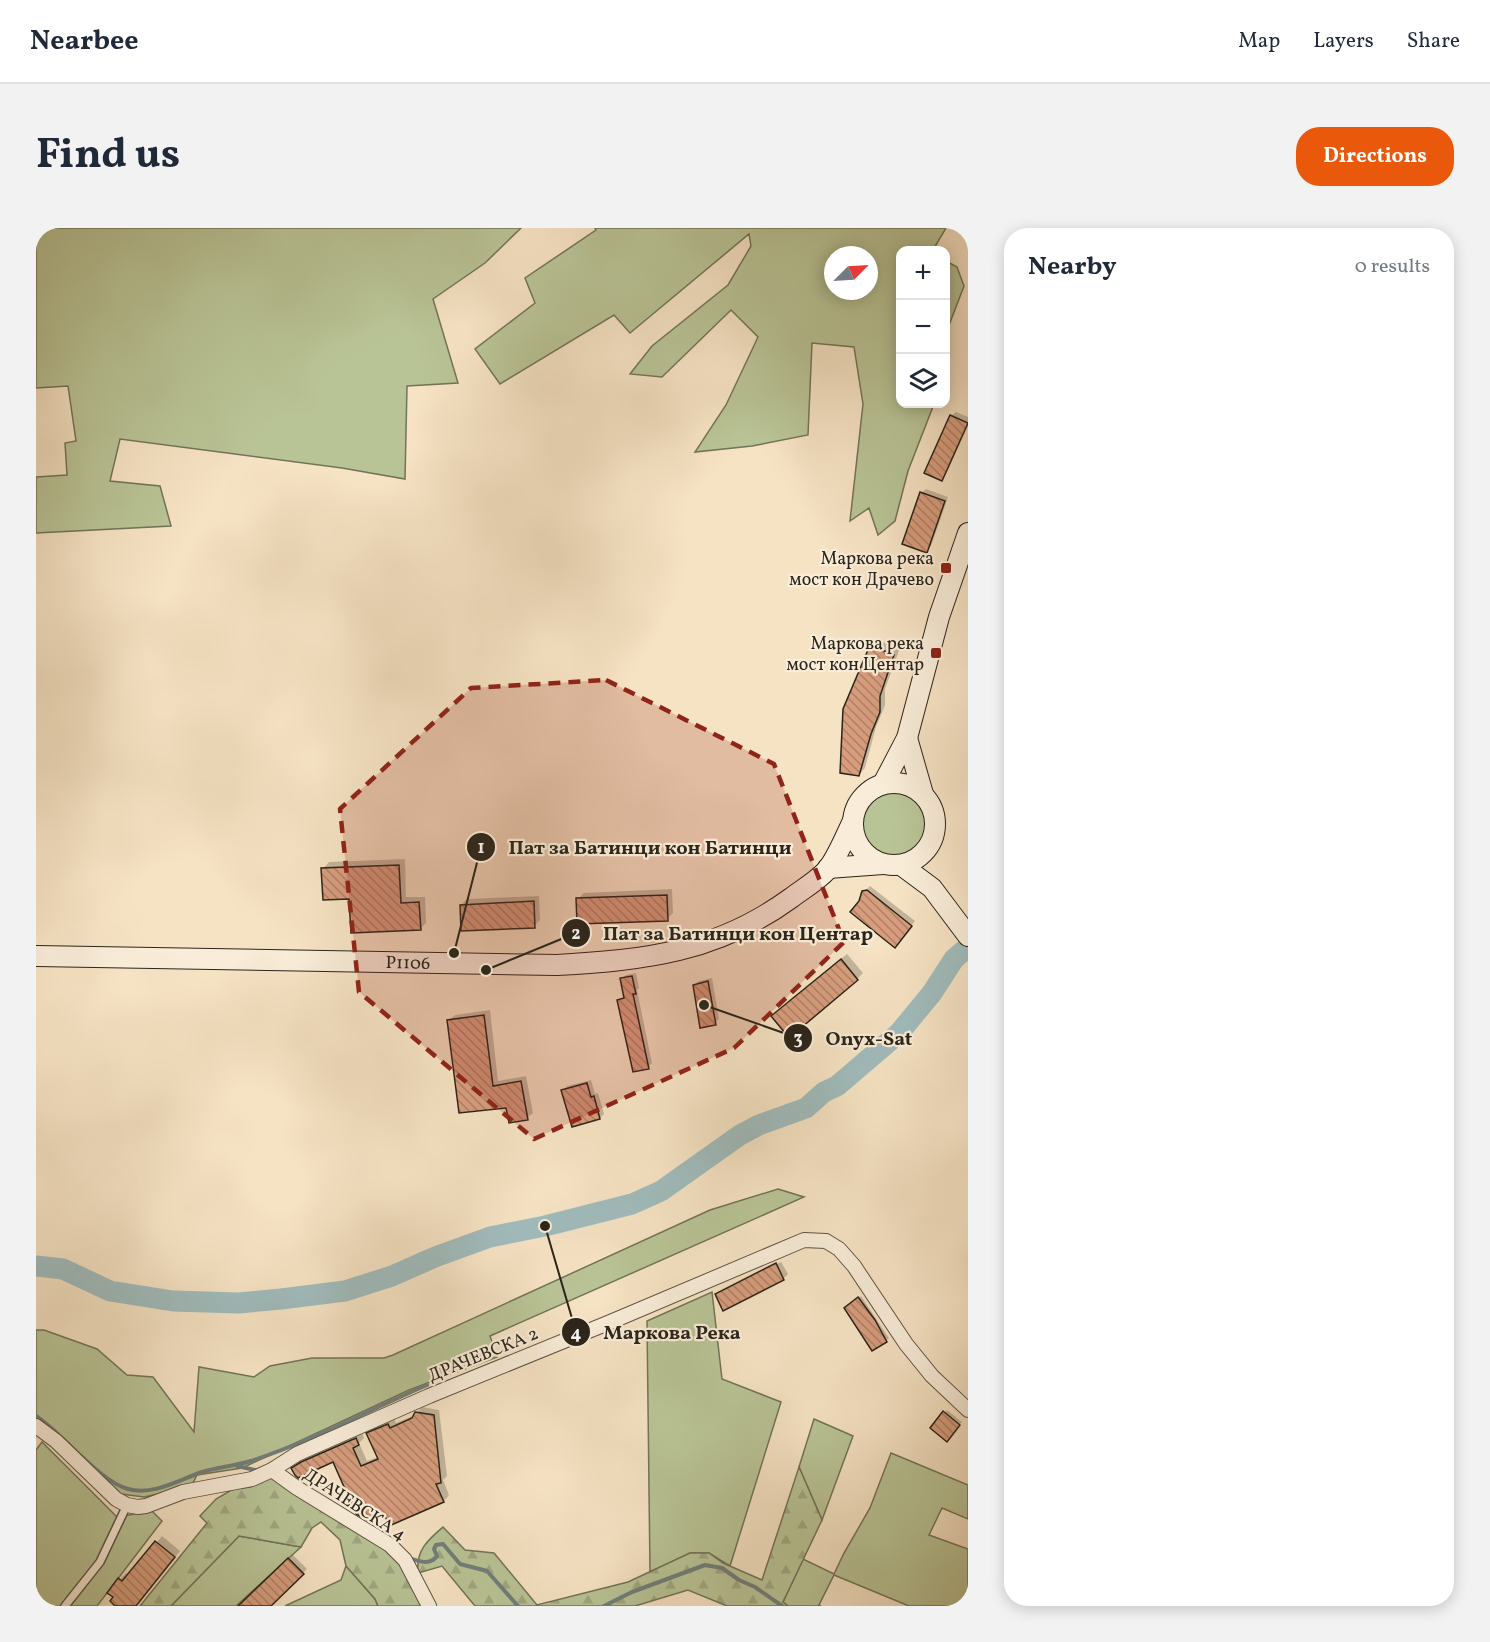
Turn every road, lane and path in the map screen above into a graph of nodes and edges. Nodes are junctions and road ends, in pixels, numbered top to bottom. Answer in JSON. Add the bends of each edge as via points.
{"nodes":[{"id":1,"x":968,"y":533,"type":"edge"},
{"id":2,"x":907,"y":738,"type":"junction"},
{"id":3,"x":884,"y":784,"type":"junction"},
{"id":4,"x":923,"y":794,"type":"junction"},
{"id":5,"x":853,"y":821,"type":"junction"},
{"id":6,"x":926,"y":851,"type":"junction"},
{"id":7,"x":892,"y":864,"type":"junction"},
{"id":8,"x":828,"y":868,"type":"junction"},
{"id":9,"x":932,"y":888,"type":"junction"},
{"id":10,"x":968,"y":936,"type":"edge"},
{"id":11,"x":36,"y":956,"type":"edge"},
{"id":12,"x":968,"y":1410,"type":"edge"},
{"id":13,"x":36,"y":1426,"type":"edge"},
{"id":14,"x":272,"y":1470,"type":"junction"},
{"id":15,"x":127,"y":1505,"type":"junction"},
{"id":16,"x":64,"y":1606,"type":"edge"},
{"id":17,"x":429,"y":1606,"type":"edge"}],
"edges":[{"from":1,"to":2,"type":"main road","via":[[939,616]]},
{"from":2,"to":3,"type":"main road"},
{"from":2,"to":4,"type":"main road"},
{"from":3,"to":4,"type":"main road","via":[[909,785]]},
{"from":3,"to":5,"type":"main road","via":[[862,798]]},
{"from":4,"to":6,"type":"main road","via":[[936,822]]},
{"from":5,"to":7,"type":"main road","via":[[858,844],[869,857]]},
{"from":5,"to":8,"type":"main road"},
{"from":6,"to":7,"type":"main road","via":[[915,860]]},
{"from":6,"to":9,"type":"main road"},
{"from":7,"to":8,"type":"main road"},
{"from":7,"to":9,"type":"main road"},
{"from":8,"to":11,"type":"main road","name":"P1106","via":[[766,916],[744,927],[693,947],[616,962],[557,965]]},
{"from":9,"to":10,"type":"main road"},
{"from":12,"to":14,"type":"street","name":"ДРАЧЕВСКА 2","via":[[906,1344],[839,1249],[826,1241],[804,1240],[429,1396],[297,1454]]},
{"from":13,"to":15,"type":"street"},
{"from":14,"to":15,"type":"street","name":"ДРАЧЕВСКА 2","via":[[241,1483],[183,1492],[146,1506]]},
{"from":14,"to":17,"type":"street","name":"ДРАЧЕВСКА 4","via":[[390,1545],[405,1560]]},
{"from":15,"to":16,"type":"lane","via":[[100,1562]]}]}
